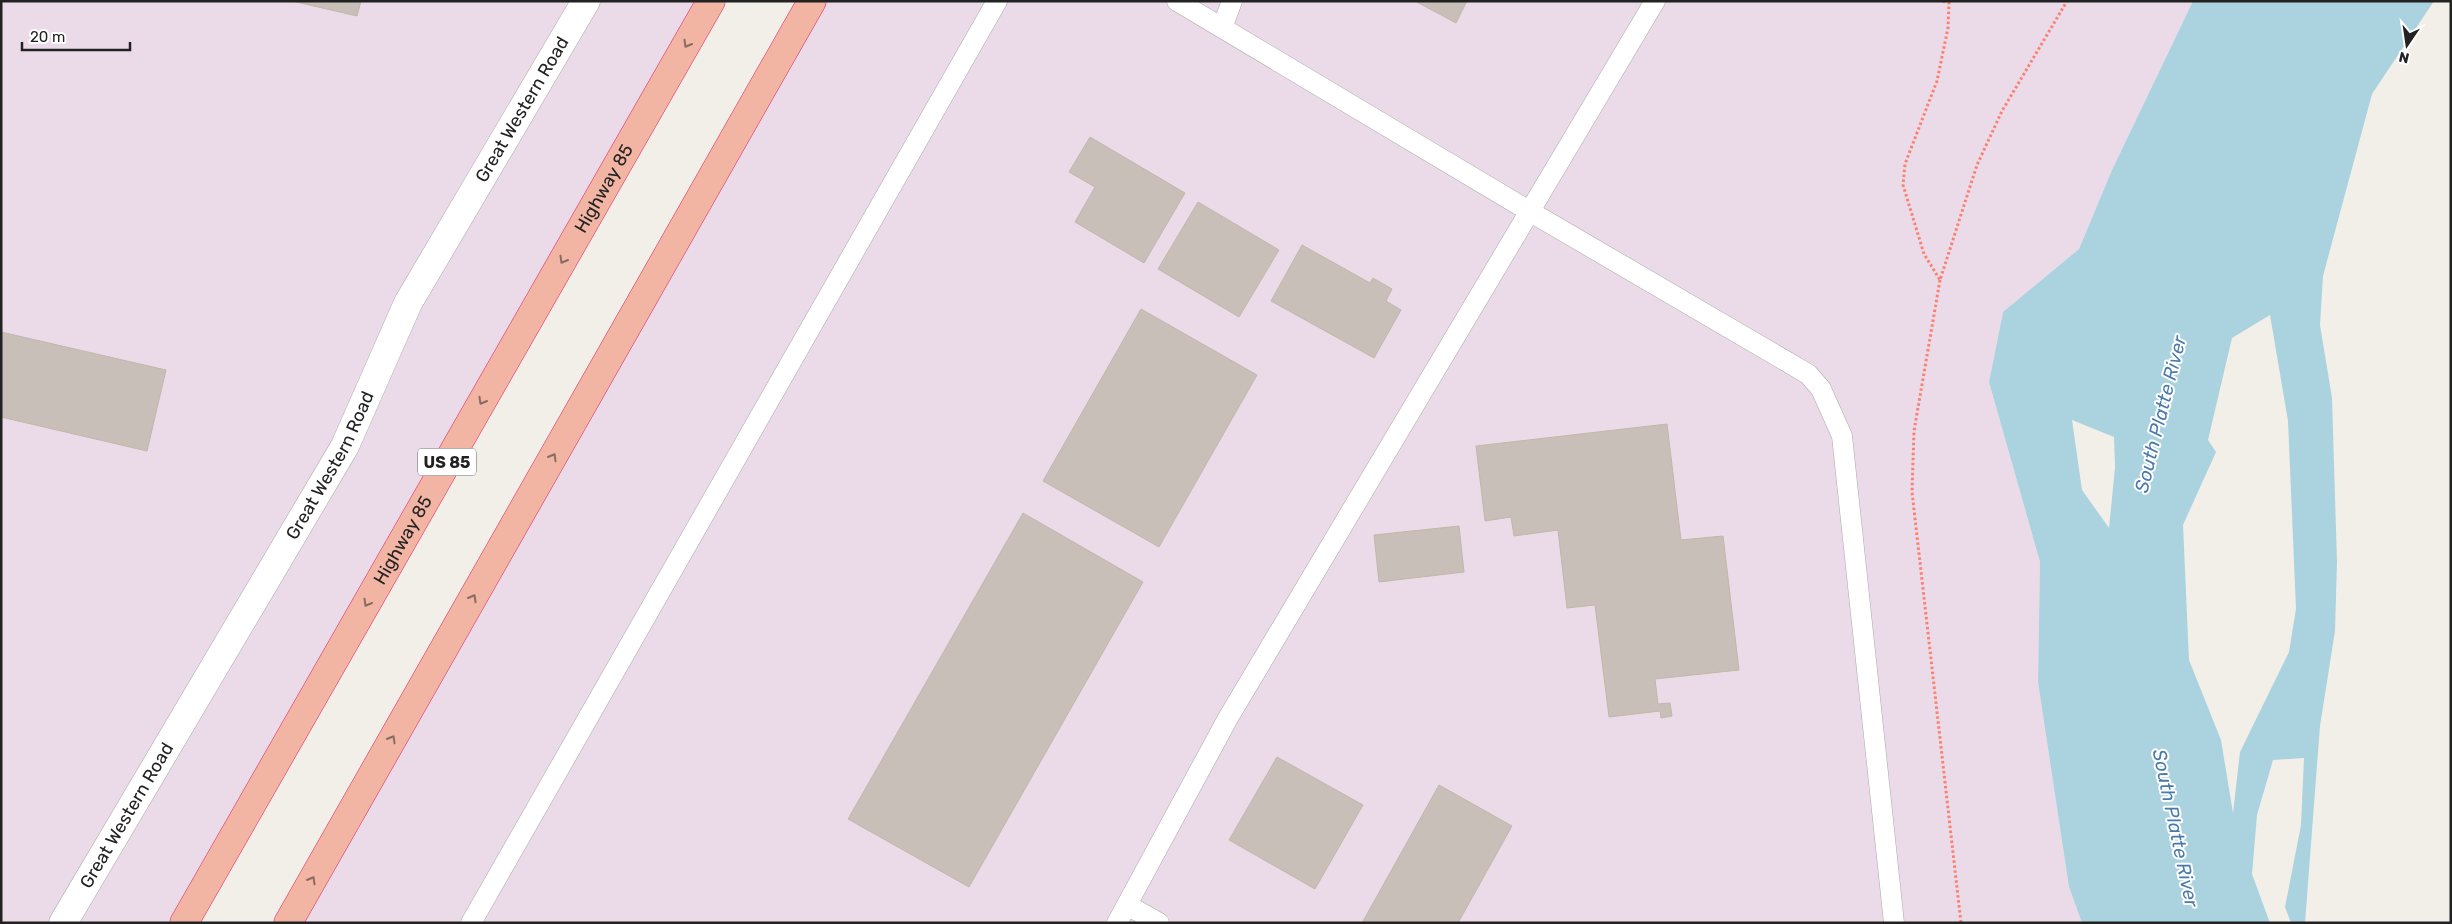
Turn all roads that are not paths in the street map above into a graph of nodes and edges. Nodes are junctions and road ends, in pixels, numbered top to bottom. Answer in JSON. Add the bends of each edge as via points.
{"nodes":[{"id":1,"x":586,"y":1,"type":"edge"},
{"id":2,"x":711,"y":1,"type":"edge"},
{"id":3,"x":812,"y":1,"type":"edge"},
{"id":4,"x":998,"y":1,"type":"edge"},
{"id":5,"x":1177,"y":1,"type":"edge"},
{"id":6,"x":1232,"y":1,"type":"edge"},
{"id":7,"x":1655,"y":1,"type":"edge"},
{"id":8,"x":1222,"y":28,"type":"junction"},
{"id":9,"x":1529,"y":211,"type":"junction"},
{"id":10,"x":1127,"y":904,"type":"junction"},
{"id":11,"x":63,"y":923,"type":"edge"},
{"id":12,"x":184,"y":923,"type":"edge"},
{"id":13,"x":288,"y":923,"type":"edge"},
{"id":14,"x":472,"y":923,"type":"edge"},
{"id":15,"x":1117,"y":923,"type":"edge"},
{"id":16,"x":1159,"y":923,"type":"edge"},
{"id":17,"x":1894,"y":923,"type":"edge"}],
"edges":[{"from":1,"to":11,"type":"street","name":"Great Western Road","via":[[408,303],[345,446]]},
{"from":2,"to":12,"type":"highway","name":"Highway 85","number":"US 85","one_way":true},
{"from":13,"to":3,"type":"highway","one_way":true},
{"from":4,"to":14,"type":"lane"},
{"from":5,"to":8,"type":"lane"},
{"from":6,"to":8,"type":"lane"},
{"from":7,"to":9,"type":"lane"},
{"from":8,"to":9,"type":"lane"},
{"from":9,"to":10,"type":"lane","via":[[1228,718]]},
{"from":9,"to":17,"type":"lane","via":[[1808,374],[1821,389],[1842,436]]},
{"from":10,"to":15,"type":"lane"},
{"from":10,"to":16,"type":"lane"}]}
